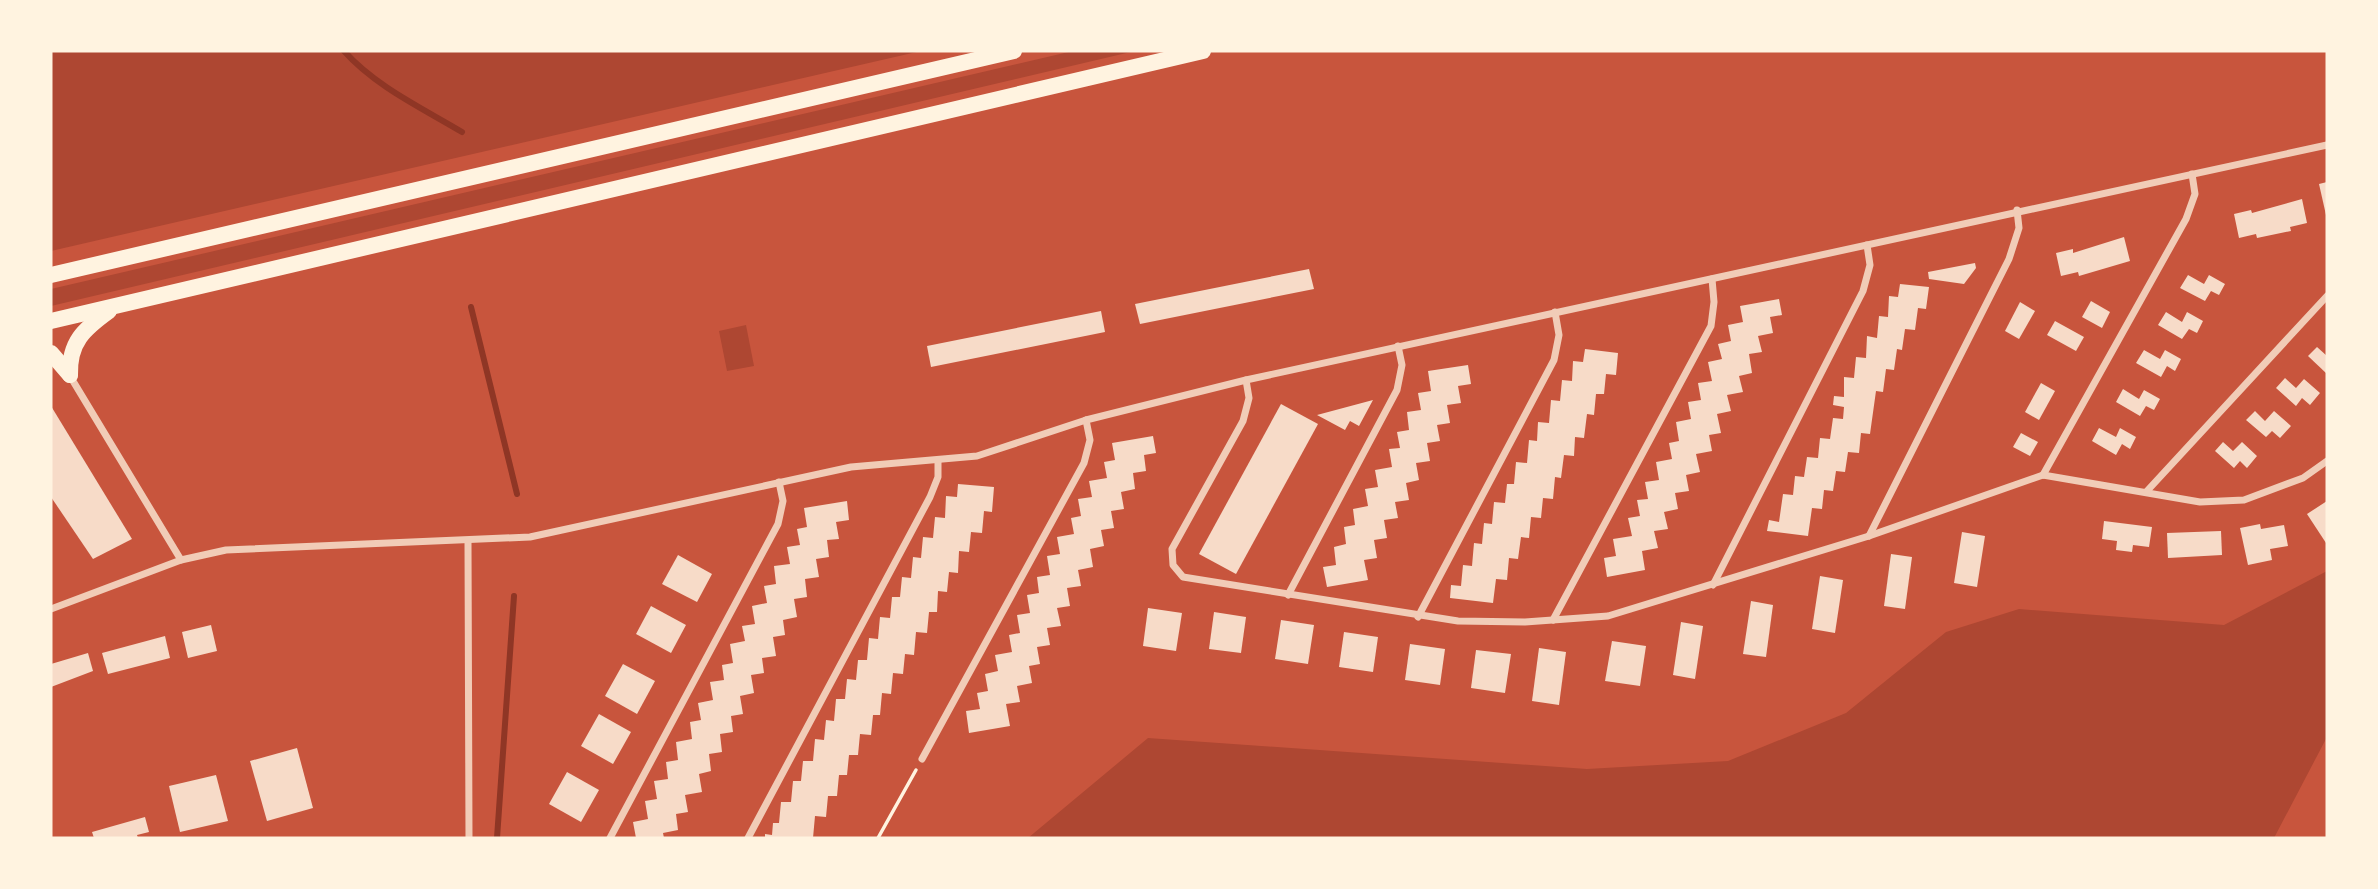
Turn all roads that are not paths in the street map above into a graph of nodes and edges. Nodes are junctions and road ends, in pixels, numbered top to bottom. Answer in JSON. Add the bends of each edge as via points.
{"nodes":[{"id":1,"x":1014,"y":51,"type":"edge"},
{"id":2,"x":1203,"y":51,"type":"edge"},
{"id":3,"x":2327,"y":145,"type":"edge"},
{"id":4,"x":2192,"y":174,"type":"junction"},
{"id":5,"x":2017,"y":210,"type":"junction"},
{"id":6,"x":1867,"y":245,"type":"junction"},
{"id":7,"x":51,"y":275,"type":"edge"},
{"id":8,"x":1712,"y":279,"type":"junction"},
{"id":9,"x":2327,"y":296,"type":"edge"},
{"id":10,"x":118,"y":304,"type":"junction"},
{"id":11,"x":1555,"y":312,"type":"junction"},
{"id":12,"x":51,"y":321,"type":"edge"},
{"id":13,"x":1398,"y":346,"type":"junction"},
{"id":14,"x":51,"y":353,"type":"edge"},
{"id":15,"x":70,"y":375,"type":"junction"},
{"id":16,"x":1246,"y":380,"type":"junction"},
{"id":17,"x":1086,"y":421,"type":"junction"},
{"id":18,"x":938,"y":460,"type":"junction"},
{"id":19,"x":2327,"y":461,"type":"edge"},
{"id":20,"x":2043,"y":475,"type":"junction"},
{"id":21,"x":779,"y":482,"type":"junction"},
{"id":22,"x":2147,"y":491,"type":"junction"},
{"id":23,"x":1869,"y":536,"type":"junction"},
{"id":24,"x":468,"y":541,"type":"junction"},
{"id":25,"x":181,"y":560,"type":"junction"},
{"id":26,"x":1713,"y":586,"type":"junction"},
{"id":27,"x":1288,"y":595,"type":"junction"},
{"id":28,"x":51,"y":608,"type":"edge"},
{"id":29,"x":1418,"y":617,"type":"junction"},
{"id":30,"x":1552,"y":620,"type":"junction"},
{"id":31,"x":922,"y":759,"type":"road end"},
{"id":32,"x":468,"y":838,"type":"edge"},
{"id":33,"x":610,"y":838,"type":"edge"},
{"id":34,"x":748,"y":838,"type":"edge"}],
"edges":[{"from":1,"to":7,"type":"highway"},
{"from":2,"to":10,"type":"highway"},
{"from":3,"to":4,"type":"street"},
{"from":4,"to":5,"type":"street"},
{"from":4,"to":20,"type":"street","via":[[2195,194],[2186,219]]},
{"from":5,"to":6,"type":"street"},
{"from":5,"to":23,"type":"street","via":[[2019,228],[2009,259]]},
{"from":6,"to":8,"type":"street"},
{"from":6,"to":26,"type":"street","via":[[1870,265],[1863,291]]},
{"from":8,"to":11,"type":"street"},
{"from":8,"to":30,"type":"street","via":[[1711,326]]},
{"from":9,"to":22,"type":"street"},
{"from":10,"to":12,"type":"highway"},
{"from":10,"to":15,"type":"highway","via":[[83,330],[69,355]]},
{"from":11,"to":13,"type":"street"},
{"from":11,"to":29,"type":"street","via":[[1559,335],[1554,360]]},
{"from":13,"to":16,"type":"street"},
{"from":13,"to":27,"type":"street","via":[[1402,365],[1397,390]]},
{"from":14,"to":15,"type":"highway"},
{"from":15,"to":25,"type":"street"},
{"from":16,"to":17,"type":"street"},
{"from":16,"to":27,"type":"street","via":[[1250,398],[1242,421],[1172,549],[1173,565],[1183,578]]},
{"from":17,"to":18,"type":"street","via":[[977,456]]},
{"from":17,"to":31,"type":"street","via":[[1090,440],[1084,463]]},
{"from":18,"to":21,"type":"street","via":[[851,467]]},
{"from":18,"to":34,"type":"street","via":[[938,477],[930,497]]},
{"from":19,"to":22,"type":"street","via":[[2303,478],[2244,500],[2200,502]]},
{"from":20,"to":22,"type":"street"},
{"from":20,"to":23,"type":"street"},
{"from":21,"to":24,"type":"street","via":[[530,537]]},
{"from":21,"to":33,"type":"street","via":[[783,501],[778,524]]},
{"from":23,"to":26,"type":"street"},
{"from":24,"to":25,"type":"street","via":[[226,550]]},
{"from":24,"to":32,"type":"street"},
{"from":25,"to":28,"type":"street"},
{"from":26,"to":30,"type":"street","via":[[1608,616]]},
{"from":27,"to":29,"type":"street"},
{"from":29,"to":30,"type":"street"}]}
